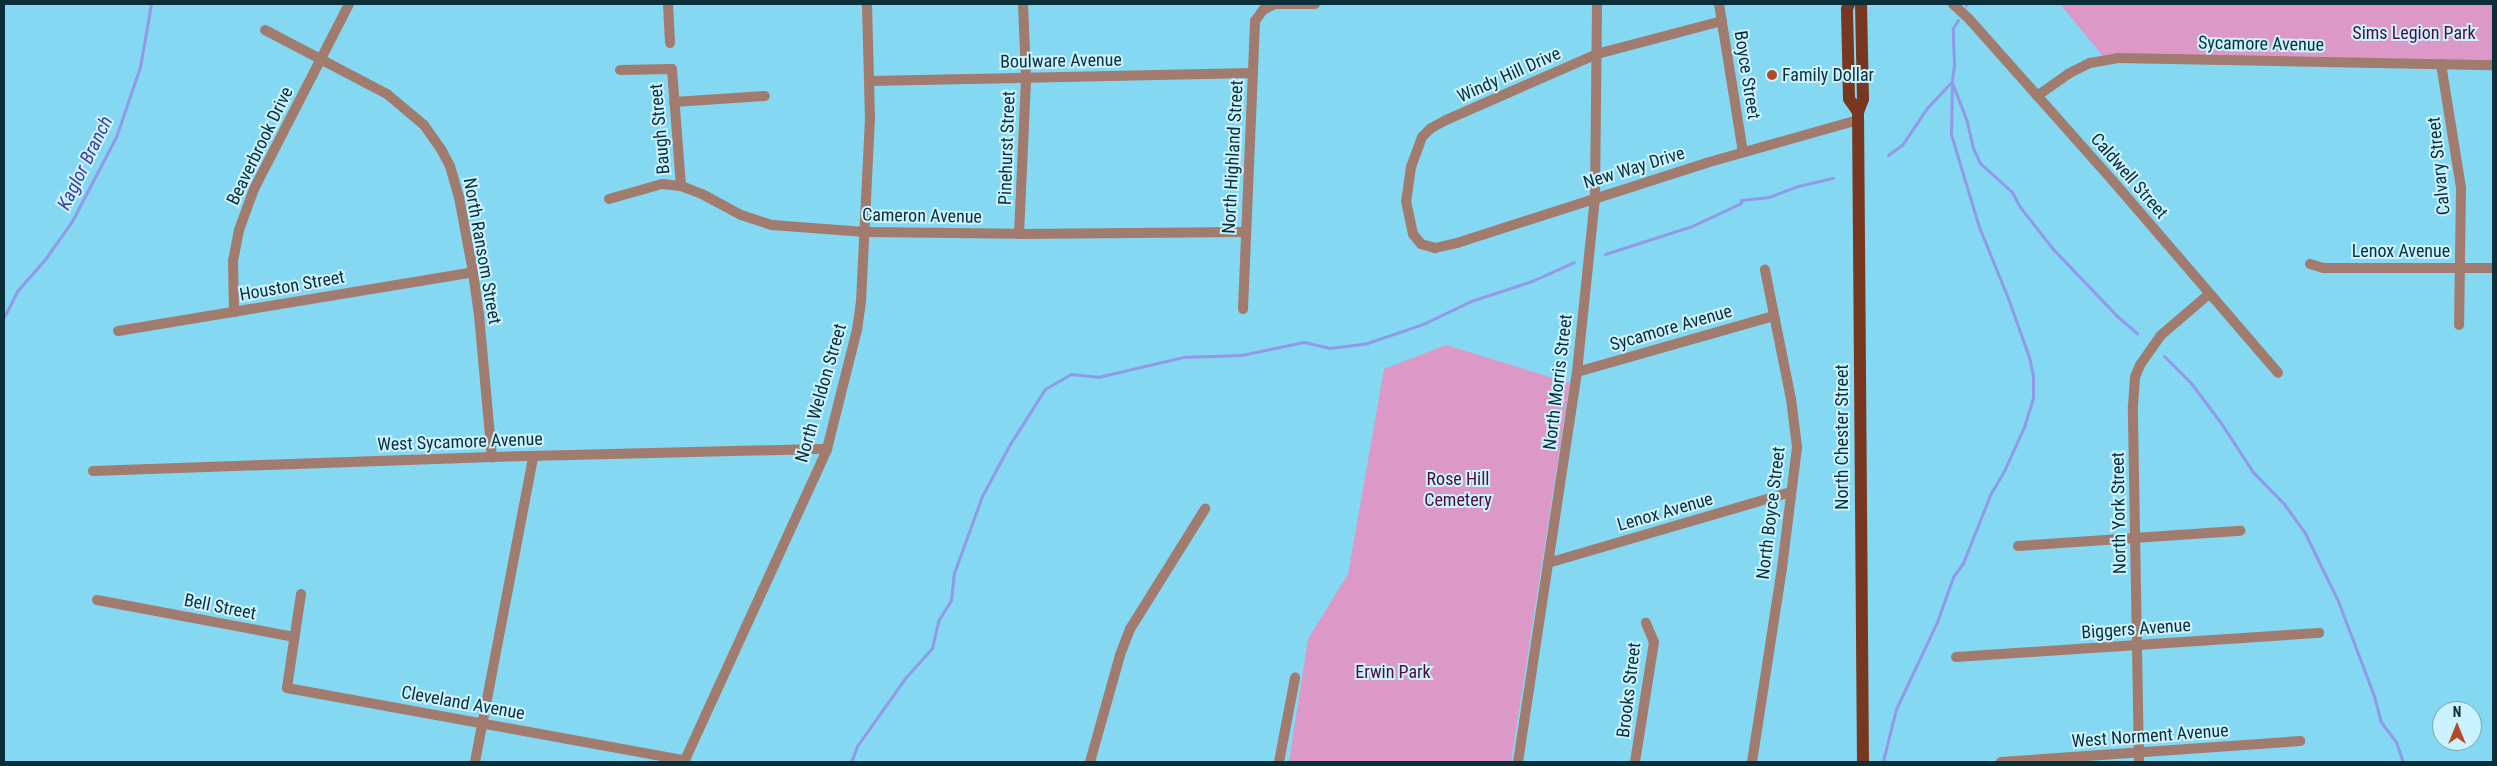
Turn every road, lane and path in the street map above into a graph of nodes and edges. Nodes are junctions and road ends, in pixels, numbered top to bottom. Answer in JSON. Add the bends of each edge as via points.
{"nodes":[{"id":1,"x":349,"y":4,"type":"edge"},
{"id":2,"x":668,"y":4,"type":"edge"},
{"id":3,"x":867,"y":4,"type":"edge"},
{"id":4,"x":1023,"y":4,"type":"edge"},
{"id":5,"x":1315,"y":4,"type":"edge"},
{"id":6,"x":1597,"y":4,"type":"edge"},
{"id":7,"x":1719,"y":4,"type":"edge"},
{"id":8,"x":1849,"y":4,"type":"edge"},
{"id":9,"x":1861,"y":4,"type":"edge"},
{"id":10,"x":1952,"y":4,"type":"edge"},
{"id":11,"x":1722,"y":21,"type":"junction"},
{"id":12,"x":266,"y":30,"type":"dead end"},
{"id":13,"x":670,"y":43,"type":"dead end"},
{"id":14,"x":1597,"y":54,"type":"junction"},
{"id":15,"x":320,"y":59,"type":"junction"},
{"id":16,"x":2441,"y":64,"type":"junction"},
{"id":17,"x":2493,"y":65,"type":"edge"},
{"id":18,"x":620,"y":70,"type":"dead end"},
{"id":19,"x":1253,"y":73,"type":"junction"},
{"id":20,"x":1026,"y":78,"type":"junction"},
{"id":21,"x":870,"y":81,"type":"junction"},
{"id":22,"x":765,"y":96,"type":"dead end"},
{"id":23,"x":2037,"y":96,"type":"junction"},
{"id":24,"x":674,"y":102,"type":"junction"},
{"id":25,"x":1858,"y":116,"type":"junction"},
{"id":26,"x":1743,"y":152,"type":"junction"},
{"id":27,"x":681,"y":186,"type":"junction"},
{"id":28,"x":1594,"y":197,"type":"junction"},
{"id":29,"x":609,"y":199,"type":"dead end"},
{"id":30,"x":865,"y":232,"type":"junction"},
{"id":31,"x":1245,"y":232,"type":"junction"},
{"id":32,"x":1019,"y":234,"type":"junction"},
{"id":33,"x":1421,"y":244,"type":"joint"},
{"id":34,"x":2310,"y":264,"type":"dead end"},
{"id":35,"x":2459,"y":268,"type":"junction"},
{"id":36,"x":2493,"y":268,"type":"edge"},
{"id":37,"x":1765,"y":270,"type":"dead end"},
{"id":38,"x":473,"y":272,"type":"junction"},
{"id":39,"x":2209,"y":294,"type":"junction"},
{"id":40,"x":1243,"y":309,"type":"dead end"},
{"id":41,"x":234,"y":312,"type":"junction"},
{"id":42,"x":1773,"y":316,"type":"junction"},
{"id":43,"x":2459,"y":325,"type":"dead end"},
{"id":44,"x":118,"y":331,"type":"dead end"},
{"id":45,"x":1577,"y":372,"type":"junction"},
{"id":46,"x":2278,"y":373,"type":"dead end"},
{"id":47,"x":827,"y":449,"type":"junction"},
{"id":48,"x":492,"y":457,"type":"junction"},
{"id":49,"x":533,"y":457,"type":"junction"},
{"id":50,"x":93,"y":471,"type":"dead end"},
{"id":51,"x":1791,"y":492,"type":"junction"},
{"id":52,"x":1205,"y":509,"type":"dead end"},
{"id":53,"x":2240,"y":532,"type":"dead end"},
{"id":54,"x":2135,"y":538,"type":"junction"},
{"id":55,"x":2018,"y":546,"type":"dead end"},
{"id":56,"x":1548,"y":563,"type":"junction"},
{"id":57,"x":300,"y":594,"type":"dead end"},
{"id":58,"x":97,"y":600,"type":"dead end"},
{"id":59,"x":1646,"y":623,"type":"dead end"},
{"id":60,"x":2319,"y":633,"type":"dead end"},
{"id":61,"x":294,"y":637,"type":"junction"},
{"id":62,"x":2137,"y":645,"type":"junction"},
{"id":63,"x":1956,"y":657,"type":"dead end"},
{"id":64,"x":1295,"y":678,"type":"dead end"},
{"id":65,"x":483,"y":722,"type":"junction"},
{"id":66,"x":2300,"y":741,"type":"dead end"},
{"id":67,"x":2139,"y":758,"type":"edge"},
{"id":68,"x":684,"y":761,"type":"edge"},
{"id":69,"x":475,"y":762,"type":"edge"},
{"id":70,"x":1090,"y":762,"type":"edge"},
{"id":71,"x":1279,"y":762,"type":"edge"},
{"id":72,"x":1518,"y":762,"type":"edge"},
{"id":73,"x":1635,"y":762,"type":"edge"},
{"id":74,"x":1752,"y":762,"type":"edge"},
{"id":75,"x":1863,"y":762,"type":"edge"},
{"id":76,"x":2001,"y":762,"type":"edge"}],
"edges":[{"from":1,"to":15,"type":"street","name":"Beaverbrook Drive"},
{"from":2,"to":13,"type":"street"},
{"from":3,"to":21,"type":"street","name":"North Weldon Street"},
{"from":4,"to":20,"type":"street","name":"Pinehurst Street"},
{"from":5,"to":19,"type":"street","name":"North Highland Street","via":[[1274,4],[1263,10],[1255,21]]},
{"from":6,"to":14,"type":"street","name":"North Morris Street"},
{"from":7,"to":11,"type":"street","name":"Boyce Street"},
{"from":8,"to":25,"type":"main road","name":"North Chester Street","via":[[1850,99]]},
{"from":9,"to":25,"type":"main road","name":"North Chester Street","via":[[1864,99]]},
{"from":10,"to":23,"type":"street","name":"Caldwell Street"},
{"from":11,"to":14,"type":"street","name":"Windy Hill Drive"},
{"from":11,"to":26,"type":"street","name":"Boyce Street"},
{"from":12,"to":15,"type":"street","name":"North Ransom Street"},
{"from":14,"to":28,"type":"street","name":"North Morris Street"},
{"from":14,"to":33,"type":"street","name":"Windy Hill Drive","via":[[1446,120],[1422,137],[1411,167],[1406,200],[1413,234]]},
{"from":15,"to":38,"type":"street","name":"North Ransom Street","via":[[387,94],[434,138],[455,181]]},
{"from":15,"to":41,"type":"street","name":"Beaverbrook Drive","via":[[254,189],[239,230],[233,261]]},
{"from":16,"to":17,"type":"street","name":"Sycamore Avenue"},
{"from":16,"to":23,"type":"street","name":"Sycamore Avenue","via":[[2117,58],[2090,63]]},
{"from":16,"to":35,"type":"street","name":"Calvary Street","via":[[2461,188]]},
{"from":18,"to":24,"type":"street","name":"Baugh Street","via":[[672,69]]},
{"from":19,"to":20,"type":"street","name":"Boulware Avenue"},
{"from":19,"to":31,"type":"street","name":"North Highland Street"},
{"from":20,"to":21,"type":"street","name":"Boulware Avenue"},
{"from":20,"to":32,"type":"street","name":"Pinehurst Street"},
{"from":21,"to":30,"type":"street","name":"North Weldon Street"},
{"from":22,"to":24,"type":"street"},
{"from":23,"to":39,"type":"street","name":"Caldwell Street"},
{"from":24,"to":27,"type":"street","name":"Baugh Street"},
{"from":25,"to":26,"type":"street","name":"New Way Drive"},
{"from":25,"to":75,"type":"main road","name":"North Chester Street"},
{"from":26,"to":28,"type":"street","name":"New Way Drive"},
{"from":27,"to":29,"type":"street","name":"Cameron Avenue","via":[[662,184]]},
{"from":27,"to":30,"type":"street","name":"Cameron Avenue","via":[[741,215],[772,225]]},
{"from":28,"to":33,"type":"street","name":"New Way Drive","via":[[1457,243],[1435,248]]},
{"from":28,"to":45,"type":"street","name":"North Morris Street"},
{"from":30,"to":32,"type":"street","name":"Cameron Avenue"},
{"from":30,"to":47,"type":"street","name":"North Weldon Street","via":[[857,330]]},
{"from":31,"to":32,"type":"street","name":"Cameron Avenue"},
{"from":31,"to":40,"type":"street","name":"North Highland Street"},
{"from":34,"to":35,"type":"street","name":"Lenox Avenue","via":[[2323,268]]},
{"from":35,"to":36,"type":"street","name":"Lenox Avenue"},
{"from":35,"to":43,"type":"street","name":"Calvary Street"},
{"from":37,"to":42,"type":"street","name":"North Boyce Street"},
{"from":38,"to":41,"type":"street","name":"Houston Street"},
{"from":38,"to":48,"type":"street","name":"North Ransom Street"},
{"from":39,"to":46,"type":"street","name":"Caldwell Street"},
{"from":39,"to":54,"type":"street","name":"North York Street","via":[[2160,336],[2135,377]]},
{"from":41,"to":44,"type":"street","name":"Houston Street"},
{"from":42,"to":45,"type":"street","name":"Sycamore Avenue"},
{"from":42,"to":51,"type":"street","name":"North Boyce Street","via":[[1796,431]]},
{"from":45,"to":56,"type":"street","name":"North Morris Street"},
{"from":47,"to":49,"type":"street","name":"West Sycamore Avenue"},
{"from":47,"to":68,"type":"street","name":"North Weldon Street"},
{"from":48,"to":49,"type":"street","name":"West Sycamore Avenue"},
{"from":48,"to":50,"type":"street","name":"West Sycamore Avenue"},
{"from":49,"to":65,"type":"street"},
{"from":51,"to":56,"type":"street","name":"Lenox Avenue"},
{"from":51,"to":74,"type":"street","name":"North Boyce Street"},
{"from":52,"to":70,"type":"street","via":[[1130,629]]},
{"from":53,"to":54,"type":"street"},
{"from":54,"to":55,"type":"street"},
{"from":54,"to":62,"type":"street","name":"North York Street"},
{"from":56,"to":72,"type":"street","name":"North Morris Street"},
{"from":57,"to":61,"type":"street"},
{"from":58,"to":61,"type":"street","name":"Bell Street"},
{"from":59,"to":73,"type":"street","name":"Brooks Street","via":[[1654,642]]},
{"from":60,"to":62,"type":"street","name":"Biggers Avenue"},
{"from":61,"to":65,"type":"street","name":"Cleveland Avenue","via":[[287,688]]},
{"from":62,"to":63,"type":"street","name":"Biggers Avenue"},
{"from":62,"to":67,"type":"street","name":"North York Street"},
{"from":64,"to":71,"type":"street"},
{"from":65,"to":68,"type":"street","name":"Cleveland Avenue"},
{"from":65,"to":69,"type":"street"},
{"from":66,"to":67,"type":"street","name":"West Norment Avenue"},
{"from":67,"to":76,"type":"street","name":"West Norment Avenue"}]}
